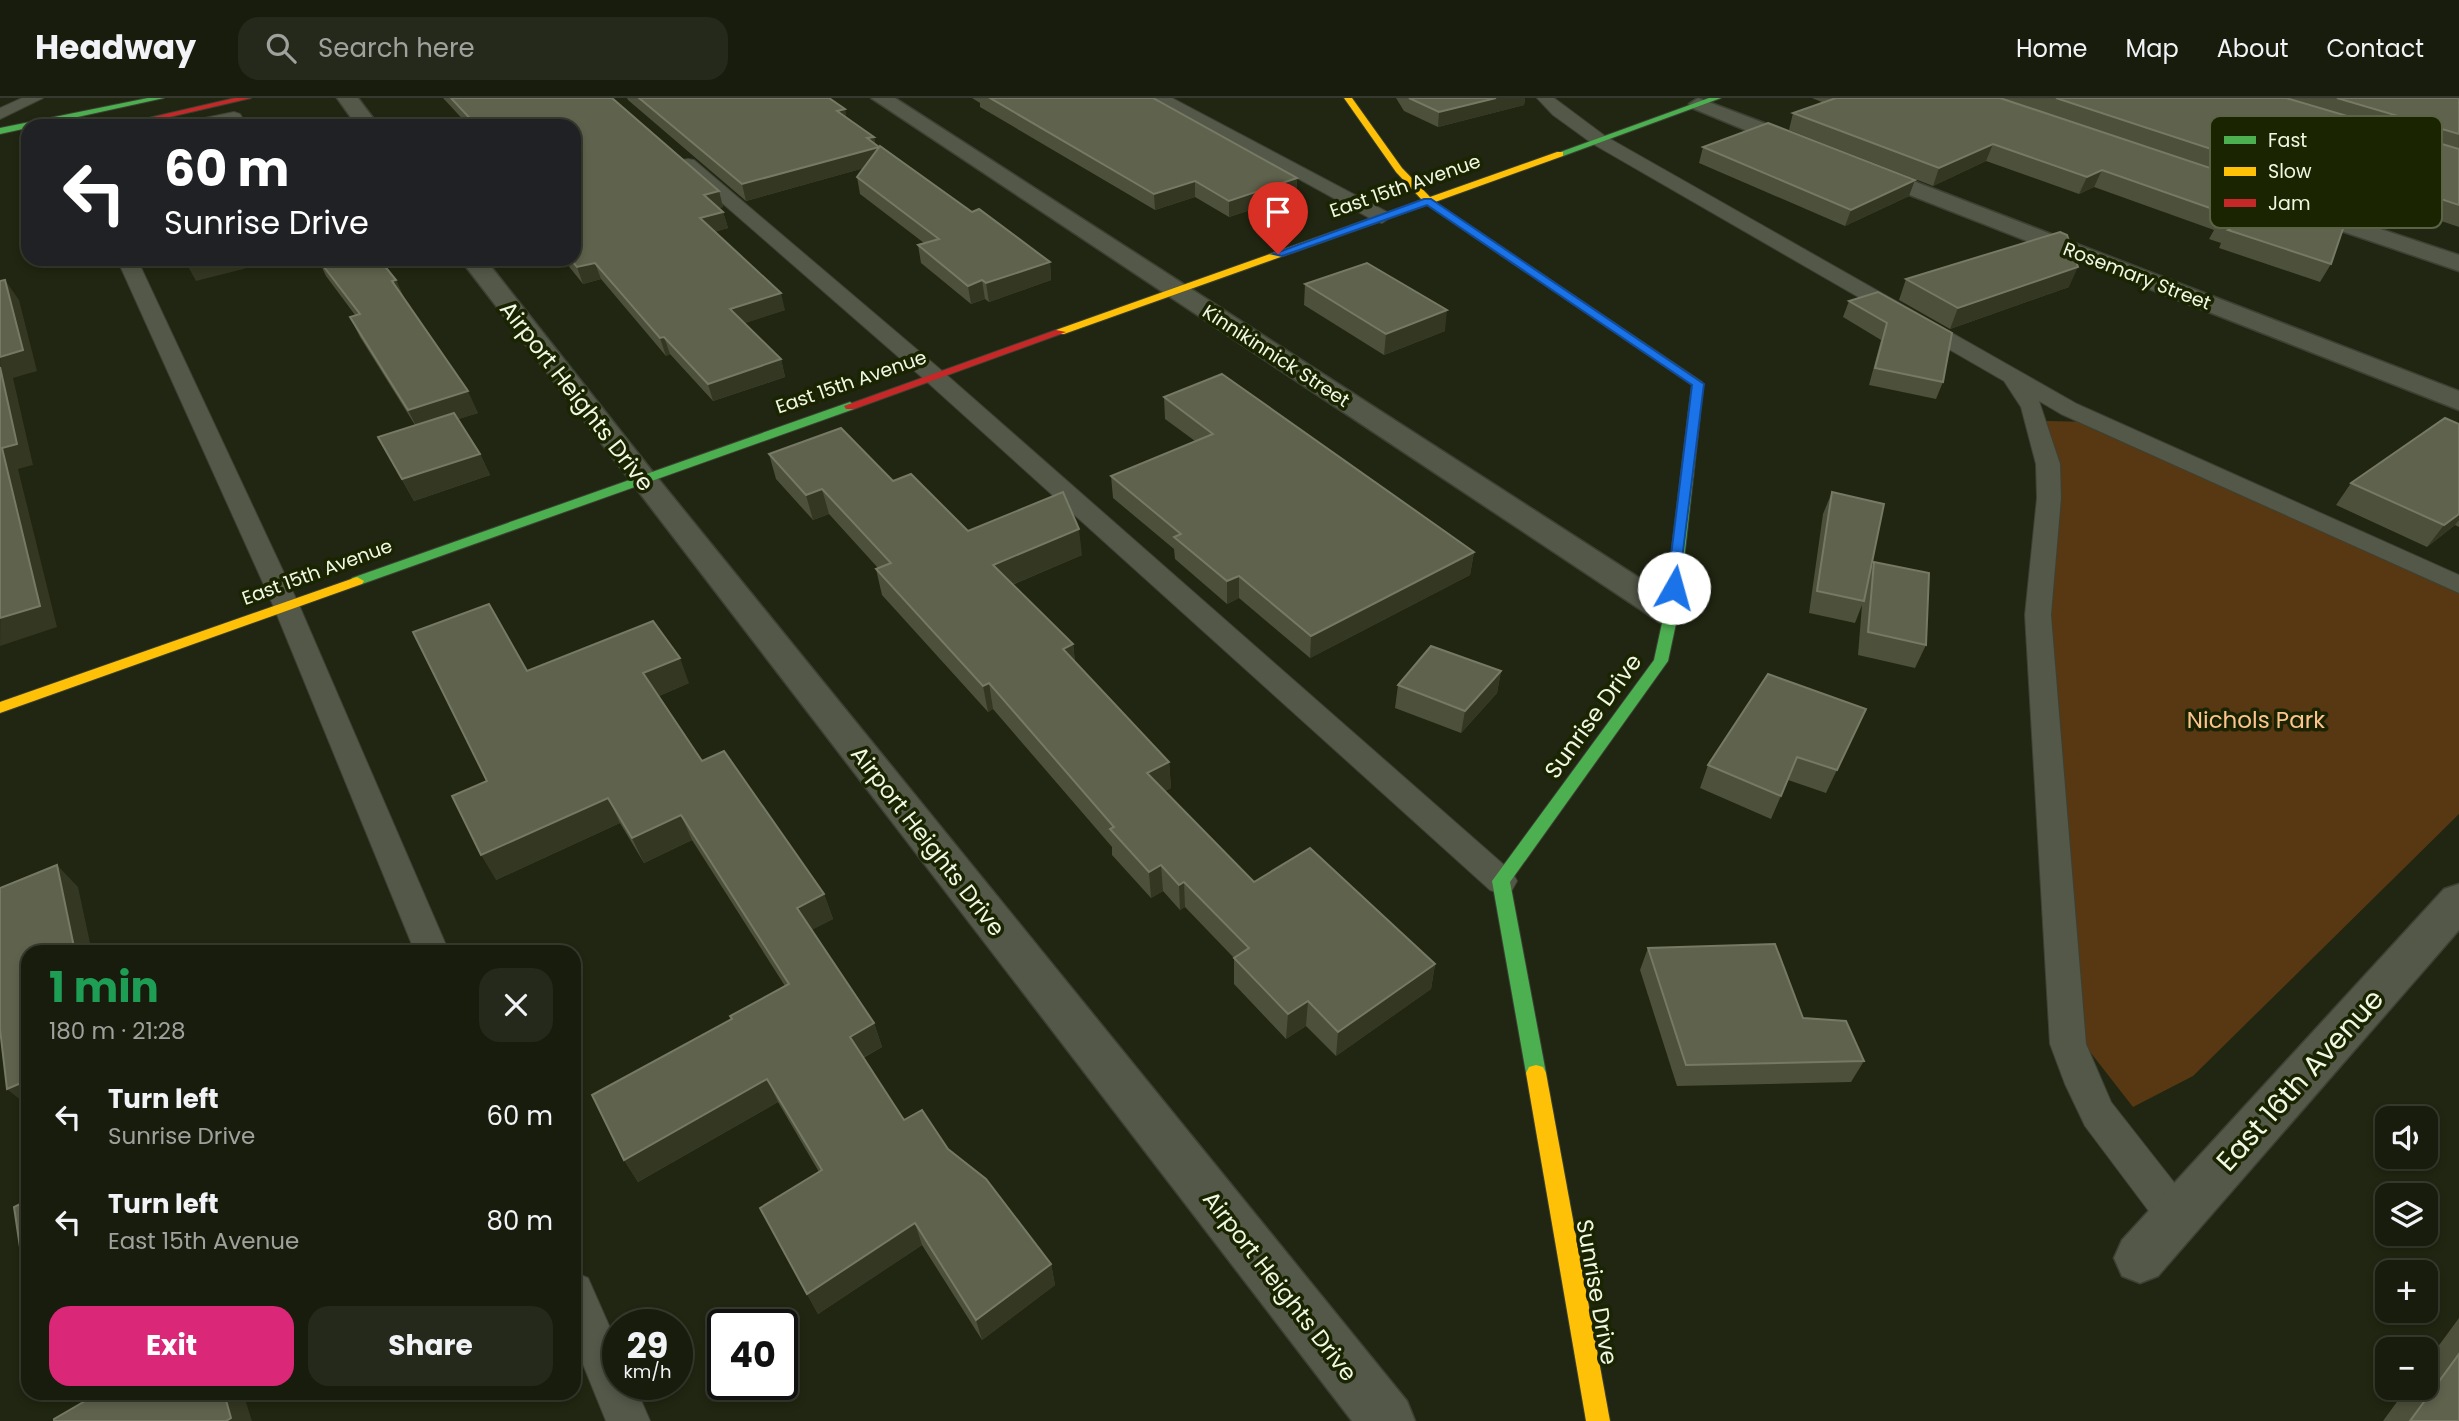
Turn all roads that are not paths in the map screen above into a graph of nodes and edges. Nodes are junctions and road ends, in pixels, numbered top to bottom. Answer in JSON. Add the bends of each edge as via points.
{"nodes":[{"id":1,"x":35,"y":98,"type":"edge"},
{"id":2,"x":160,"y":98,"type":"edge"},
{"id":3,"x":247,"y":98,"type":"edge"},
{"id":4,"x":347,"y":98,"type":"edge"},
{"id":5,"x":881,"y":98,"type":"edge"},
{"id":6,"x":1160,"y":98,"type":"edge"},
{"id":7,"x":1348,"y":98,"type":"edge"},
{"id":8,"x":1545,"y":98,"type":"edge"},
{"id":9,"x":1709,"y":100,"type":"edge"},
{"id":10,"x":0,"y":114,"type":"edge"},
{"id":11,"x":58,"y":119,"type":"edge"},
{"id":12,"x":148,"y":119,"type":"edge"},
{"id":13,"x":359,"y":119,"type":"edge"},
{"id":14,"x":21,"y":127,"type":"edge"},
{"id":15,"x":0,"y":131,"type":"edge"},
{"id":16,"x":1599,"y":140,"type":"junction"},
{"id":17,"x":674,"y":152,"type":"edge"},
{"id":18,"x":1428,"y":201,"type":"junction"},
{"id":19,"x":1382,"y":217,"type":"junction"},
{"id":20,"x":2355,"y":228,"type":"edge"},
{"id":21,"x":2459,"y":263,"type":"edge"},
{"id":22,"x":130,"y":266,"type":"edge"},
{"id":23,"x":477,"y":266,"type":"edge"},
{"id":24,"x":1174,"y":290,"type":"junction"},
{"id":25,"x":933,"y":375,"type":"junction"},
{"id":26,"x":2013,"y":377,"type":"junction"},
{"id":27,"x":2459,"y":401,"type":"edge"},
{"id":28,"x":640,"y":478,"type":"junction"},
{"id":29,"x":2459,"y":585,"type":"edge"},
{"id":30,"x":286,"y":605,"type":"junction"},
{"id":31,"x":1671,"y":614,"type":"junction"},
{"id":32,"x":0,"y":708,"type":"edge"},
{"id":33,"x":1501,"y":881,"type":"junction"},
{"id":34,"x":2459,"y":901,"type":"edge"},
{"id":35,"x":429,"y":945,"type":"edge"},
{"id":36,"x":2177,"y":1217,"type":"junction"},
{"id":37,"x":2140,"y":1258,"type":"dead end"},
{"id":38,"x":581,"y":1309,"type":"edge"},
{"id":39,"x":628,"y":1421,"type":"edge"},
{"id":40,"x":1387,"y":1421,"type":"edge"},
{"id":41,"x":1598,"y":1421,"type":"edge"}],
"edges":[{"from":1,"to":10,"type":"lane"},
{"from":2,"to":11,"type":"street"},
{"from":3,"to":12,"type":"street"},
{"from":4,"to":13,"type":"street"},
{"from":5,"to":24,"type":"street","name":"Kinnikinnick Street"},
{"from":6,"to":19,"type":"lane"},
{"from":7,"to":18,"type":"street","name":"Sunrise Drive","via":[[1399,170]]},
{"from":8,"to":16,"type":"lane"},
{"from":9,"to":16,"type":"street","name":"East 15th Avenue"},
{"from":9,"to":27,"type":"street","name":"Rosemary Street","via":[[1834,157]]},
{"from":14,"to":15,"type":"street"},
{"from":16,"to":18,"type":"street","name":"East 15th Avenue"},
{"from":16,"to":26,"type":"lane"},
{"from":17,"to":25,"type":"lane"},
{"from":18,"to":19,"type":"street","name":"East 15th Avenue"},
{"from":18,"to":31,"type":"street","name":"Sunrise Drive","via":[[1698,384]]},
{"from":19,"to":24,"type":"street","name":"East 15th Avenue"},
{"from":20,"to":21,"type":"street"},
{"from":22,"to":30,"type":"lane"},
{"from":23,"to":28,"type":"street","name":"Airport Heights Drive"},
{"from":24,"to":25,"type":"street","name":"East 15th Avenue"},
{"from":24,"to":31,"type":"street","name":"Kinnikinnick Street"},
{"from":25,"to":28,"type":"street","name":"East 15th Avenue"},
{"from":25,"to":33,"type":"lane"},
{"from":26,"to":29,"type":"lane","via":[[2069,410]]},
{"from":26,"to":36,"type":"lane","via":[[2032,407],[2048,464],[2038,615],[2068,1044],[2098,1114]]},
{"from":28,"to":30,"type":"street","name":"East 15th Avenue"},
{"from":28,"to":40,"type":"street","name":"Airport Heights Drive"},
{"from":30,"to":32,"type":"street","name":"East 15th Avenue"},
{"from":30,"to":35,"type":"lane"},
{"from":31,"to":33,"type":"street","name":"Sunrise Drive","via":[[1661,661]]},
{"from":33,"to":41,"type":"street","name":"Sunrise Drive"},
{"from":34,"to":36,"type":"street","name":"East 16th Avenue"},
{"from":36,"to":37,"type":"street","name":"East 16th Avenue"},
{"from":38,"to":39,"type":"lane"}]}
